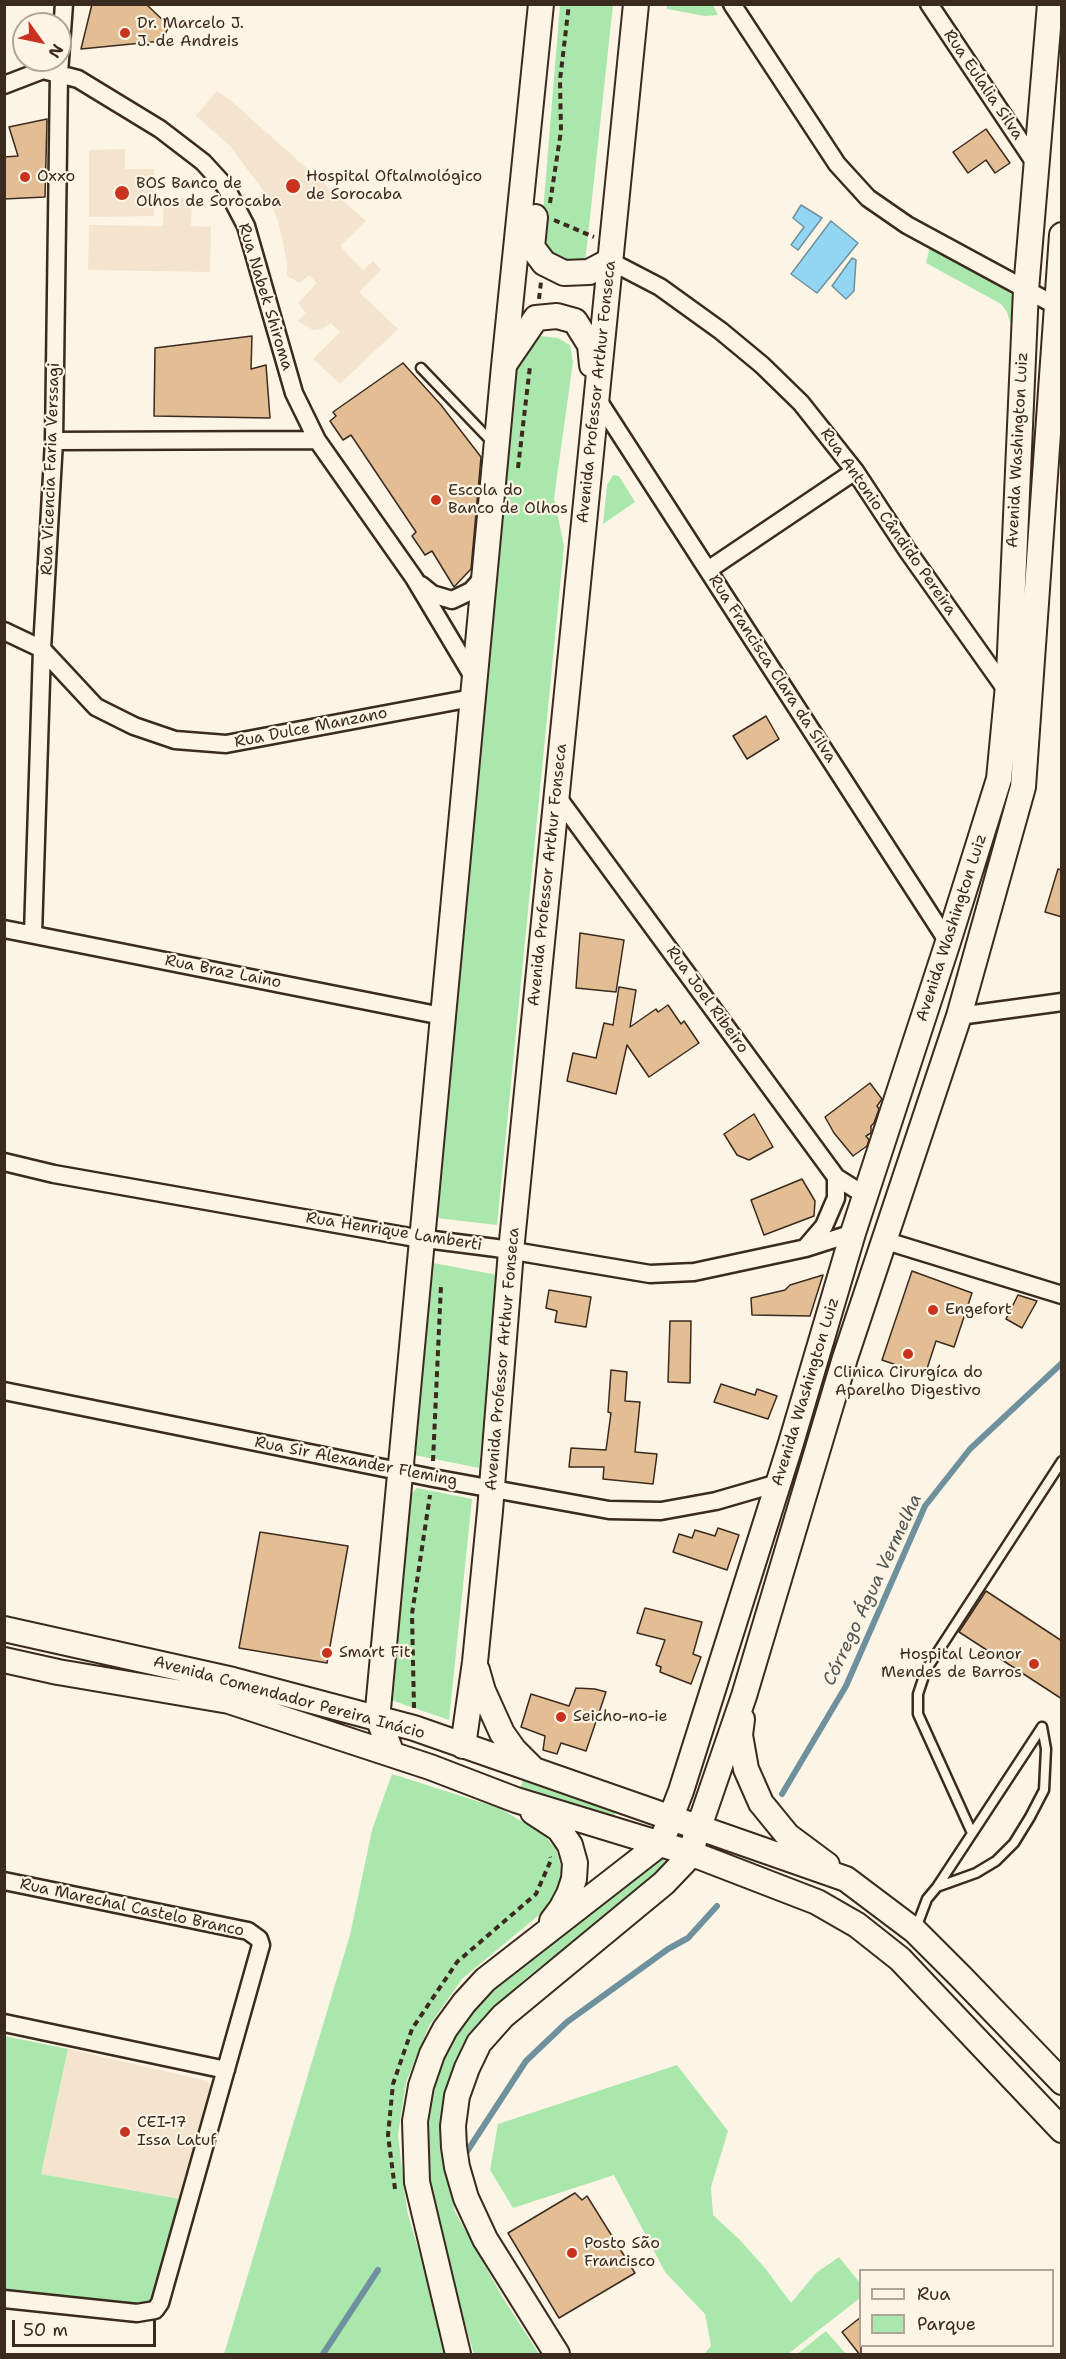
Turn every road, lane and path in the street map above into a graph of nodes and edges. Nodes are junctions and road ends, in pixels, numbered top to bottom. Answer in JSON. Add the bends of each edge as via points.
{"nodes":[{"id":1,"x":64,"y":4,"type":"edge"},
{"id":2,"x":541,"y":4,"type":"edge"},
{"id":3,"x":569,"y":4,"type":"edge"},
{"id":4,"x":636,"y":4,"type":"edge"},
{"id":5,"x":732,"y":4,"type":"edge"},
{"id":6,"x":929,"y":4,"type":"edge"},
{"id":7,"x":1050,"y":4,"type":"edge"},
{"id":8,"x":534,"y":66,"type":"junction"},
{"id":9,"x":59,"y":73,"type":"junction"},
{"id":10,"x":4,"y":85,"type":"edge"},
{"id":11,"x":1037,"y":166,"type":"junction"},
{"id":12,"x":549,"y":206,"type":"dead end"},
{"id":13,"x":1062,"y":236,"type":"edge"},
{"id":14,"x":610,"y":261,"type":"junction"},
{"id":15,"x":544,"y":263,"type":"junction"},
{"id":16,"x":1026,"y":290,"type":"junction"},
{"id":17,"x":1060,"y":308,"type":"edge"},
{"id":18,"x":536,"y":318,"type":"junction"},
{"id":19,"x":530,"y":363,"type":"dead end"},
{"id":20,"x":504,"y":366,"type":"junction"},
{"id":21,"x":421,"y":368,"type":"dead end"},
{"id":22,"x":596,"y":397,"type":"junction"},
{"id":23,"x":317,"y":440,"type":"junction"},
{"id":24,"x":54,"y":441,"type":"junction"},
{"id":25,"x":497,"y":447,"type":"junction"},
{"id":26,"x":855,"y":471,"type":"junction"},
{"id":27,"x":517,"y":479,"type":"dead end"},
{"id":28,"x":708,"y":570,"type":"junction"},
{"id":29,"x":486,"y":573,"type":"junction"},
{"id":30,"x":414,"y":578,"type":"junction"},
{"id":31,"x":4,"y":631,"type":"edge"},
{"id":32,"x":42,"y":649,"type":"junction"},
{"id":33,"x":474,"y":689,"type":"junction"},
{"id":34,"x":1007,"y":691,"type":"junction"},
{"id":35,"x":556,"y":795,"type":"junction"},
{"id":36,"x":4,"y":929,"type":"edge"},
{"id":37,"x":33,"y":934,"type":"junction"},
{"id":38,"x":948,"y":942,"type":"junction"},
{"id":39,"x":1062,"y":1002,"type":"edge"},
{"id":40,"x":442,"y":1016,"type":"junction"},
{"id":41,"x":959,"y":1016,"type":"junction"},
{"id":42,"x":4,"y":1162,"type":"edge"},
{"id":43,"x":836,"y":1177,"type":"junction"},
{"id":44,"x":866,"y":1196,"type":"junction"},
{"id":45,"x":853,"y":1233,"type":"junction"},
{"id":46,"x":423,"y":1238,"type":"junction"},
{"id":47,"x":883,"y":1240,"type":"junction"},
{"id":48,"x":806,"y":1248,"type":"junction"},
{"id":49,"x":511,"y":1251,"type":"junction"},
{"id":50,"x":442,"y":1276,"type":"dead end"},
{"id":51,"x":1062,"y":1295,"type":"edge"},
{"id":52,"x":4,"y":1391,"type":"edge"},
{"id":53,"x":1062,"y":1461,"type":"edge"},
{"id":54,"x":402,"y":1471,"type":"junction"},
{"id":55,"x":432,"y":1478,"type":"junction"},
{"id":56,"x":778,"y":1482,"type":"junction"},
{"id":57,"x":493,"y":1488,"type":"junction"},
{"id":58,"x":4,"y":1629,"type":"edge"},
{"id":59,"x":4,"y":1660,"type":"edge"},
{"id":60,"x":475,"y":1662,"type":"junction"},
{"id":61,"x":744,"y":1696,"type":"junction"},
{"id":62,"x":378,"y":1718,"type":"junction"},
{"id":63,"x":414,"y":1728,"type":"junction"},
{"id":64,"x":462,"y":1746,"type":"junction"},
{"id":65,"x":392,"y":1754,"type":"junction"},
{"id":66,"x":430,"y":1767,"type":"junction"},
{"id":67,"x":534,"y":1771,"type":"junction"},
{"id":68,"x":516,"y":1800,"type":"junction"},
{"id":69,"x":671,"y":1818,"type":"junction"},
{"id":70,"x":698,"y":1827,"type":"junction"},
{"id":71,"x":972,"y":1833,"type":"junction"},
{"id":72,"x":661,"y":1843,"type":"junction"},
{"id":73,"x":547,"y":1849,"type":"dead end"},
{"id":74,"x":690,"y":1853,"type":"junction"},
{"id":75,"x":846,"y":1879,"type":"junction"},
{"id":76,"x":4,"y":1881,"type":"edge"},
{"id":77,"x":938,"y":1887,"type":"junction"},
{"id":78,"x":915,"y":1931,"type":"junction"},
{"id":79,"x":534,"y":1943,"type":"junction"},
{"id":80,"x":4,"y":2023,"type":"edge"},
{"id":81,"x":226,"y":2070,"type":"junction"},
{"id":82,"x":1062,"y":2082,"type":"edge"},
{"id":83,"x":1062,"y":2130,"type":"edge"},
{"id":84,"x":396,"y":2195,"type":"dead end"},
{"id":85,"x":4,"y":2299,"type":"edge"},
{"id":86,"x":458,"y":2355,"type":"edge"},
{"id":87,"x":557,"y":2355,"type":"edge"}],
"edges":[{"from":1,"to":9,"type":"street","name":"Rua Vicencia Faria Verssagi"},
{"from":2,"to":8,"type":"main road"},
{"from":3,"to":12,"type":"path","via":[[560,80],[561,131]]},
{"from":4,"to":14,"type":"main road","name":"Avenida Professor Arthur Fonseca"},
{"from":5,"to":16,"type":"street","via":[[837,164],[868,198],[907,225]]},
{"from":6,"to":11,"type":"street","name":"Rua Eulalia Silva"},
{"from":7,"to":11,"type":"main road","name":"Avenida Washington Luiz"},
{"from":8,"to":15,"type":"main road","via":[[544,135],[532,247]]},
{"from":8,"to":20,"type":"main road"},
{"from":9,"to":10,"type":"street","via":[[44,69]]},
{"from":9,"to":23,"type":"street","name":"Rua Nabek Shiroma","via":[[78,79],[160,129],[225,186],[246,226],[294,393]]},
{"from":9,"to":24,"type":"street","name":"Rua Vicencia Faria Verssagi"},
{"from":11,"to":16,"type":"main road","name":"Avenida Washington Luiz"},
{"from":13,"to":17,"type":"main road","name":"Avenida Washington Luiz"},
{"from":14,"to":15,"type":"main road","via":[[589,272],[564,273]]},
{"from":14,"to":22,"type":"main road","name":"Avenida Professor Arthur Fonseca"},
{"from":14,"to":26,"type":"street","name":"Rua Antonio Cândido Pereira","via":[[660,287],[762,364],[801,403]]},
{"from":15,"to":18,"type":"path"},
{"from":16,"to":17,"type":"street"},
{"from":16,"to":34,"type":"main road","name":"Avenida Washington Luiz"},
{"from":17,"to":41,"type":"main road","name":"Avenida Washington Luiz","via":[[1046,441],[1023,787]]},
{"from":18,"to":20,"type":"main road"},
{"from":18,"to":22,"type":"main road","via":[[557,316],[575,321],[590,345]]},
{"from":19,"to":27,"type":"path"},
{"from":20,"to":25,"type":"main road"},
{"from":21,"to":25,"type":"lane"},
{"from":22,"to":28,"type":"street","name":"Rua Francisca Clara da Silva"},
{"from":22,"to":35,"type":"main road","name":"Avenida Professor Arthur Fonseca"},
{"from":23,"to":24,"type":"street"},
{"from":23,"to":30,"type":"street","name":"Rua Nabek Shiroma"},
{"from":24,"to":32,"type":"street","name":"Rua Vicencia Faria Verssagi"},
{"from":25,"to":29,"type":"main road"},
{"from":26,"to":28,"type":"street"},
{"from":26,"to":34,"type":"street","name":"Rua Antonio Cândido Pereira"},
{"from":28,"to":38,"type":"street","name":"Rua Francisca Clara da Silva"},
{"from":29,"to":30,"type":"street","name":"Rua Nabek Shiroma","via":[[471,591],[452,600],[432,594]]},
{"from":29,"to":33,"type":"main road"},
{"from":30,"to":33,"type":"street","name":"Rua Nabek Shiroma"},
{"from":31,"to":32,"type":"street","name":"Rua Dulce Manzano"},
{"from":32,"to":33,"type":"street","name":"Rua Dulce Manzano","via":[[96,707],[175,741],[226,744]]},
{"from":32,"to":37,"type":"street","name":"Rua Vicencia Faria Verssagi"},
{"from":33,"to":40,"type":"main road"},
{"from":34,"to":38,"type":"main road","name":"Avenida Washington Luiz","via":[[999,779]]},
{"from":35,"to":43,"type":"street","name":"Rua Joel Ribeiro"},
{"from":35,"to":49,"type":"main road","name":"Avenida Professor Arthur Fonseca"},
{"from":36,"to":37,"type":"street","name":"Rua Braz Laino"},
{"from":37,"to":40,"type":"street","name":"Rua Braz Laino"},
{"from":38,"to":44,"type":"main road","name":"Avenida Washington Luiz"},
{"from":39,"to":41,"type":"street"},
{"from":40,"to":46,"type":"main road"},
{"from":41,"to":47,"type":"main road","name":"Avenida Washington Luiz"},
{"from":42,"to":46,"type":"street","name":"Rua Henrique Lamberti"},
{"from":43,"to":44,"type":"street","name":"Rua Joel Ribeiro"},
{"from":43,"to":48,"type":"street","via":[[836,1198],[824,1226]]},
{"from":44,"to":45,"type":"main road","name":"Avenida Washington Luiz"},
{"from":45,"to":48,"type":"street","name":"Rua Henrique Lamberti"},
{"from":45,"to":56,"type":"main road","name":"Avenida Washington Luiz"},
{"from":46,"to":49,"type":"street","name":"Rua Henrique Lamberti"},
{"from":46,"to":54,"type":"main road"},
{"from":47,"to":51,"type":"street"},
{"from":47,"to":61,"type":"main road","name":"Avenida Washington Luiz"},
{"from":48,"to":49,"type":"street","name":"Rua Henrique Lamberti","via":[[694,1272],[650,1274]]},
{"from":49,"to":57,"type":"main road","name":"Avenida Professor Arthur Fonseca"},
{"from":50,"to":55,"type":"path"},
{"from":52,"to":54,"type":"street","name":"Rua Sir Alexander Fleming"},
{"from":53,"to":71,"type":"lane","via":[[926,1670],[918,1694],[918,1714]]},
{"from":54,"to":55,"type":"street","name":"Rua Sir Alexander Fleming"},
{"from":54,"to":62,"type":"main road"},
{"from":55,"to":57,"type":"street","name":"Rua Sir Alexander Fleming"},
{"from":55,"to":63,"type":"path","via":[[412,1614]]},
{"from":56,"to":57,"type":"street","name":"Rua Sir Alexander Fleming","via":[[716,1501],[661,1511],[609,1510]]},
{"from":56,"to":69,"type":"main road","name":"Avenida Washington Luiz"},
{"from":57,"to":60,"type":"main road","name":"Avenida Professor Arthur Fonseca"},
{"from":58,"to":62,"type":"main road","name":"Avenida Comendador Pereira Inácio","via":[[233,1680]]},
{"from":59,"to":65,"type":"main road","name":"Avenida Comendador Pereira Inácio","via":[[229,1701]]},
{"from":60,"to":64,"type":"main road","name":"Avenida Professor Arthur Fonseca"},
{"from":60,"to":67,"type":"main road","via":[[502,1733]]},
{"from":61,"to":70,"type":"main road","name":"Avenida Washington Luiz"},
{"from":61,"to":75,"type":"main road","via":[[740,1735],[746,1769],[758,1798],[788,1836]]},
{"from":62,"to":63,"type":"main road","name":"Avenida Comendador Pereira Inácio"},
{"from":62,"to":65,"type":"main road"},
{"from":63,"to":64,"type":"main road","name":"Avenida Comendador Pereira Inácio"},
{"from":64,"to":66,"type":"main road","via":[[451,1757]]},
{"from":64,"to":67,"type":"main road","name":"Avenida Comendador Pereira Inácio"},
{"from":65,"to":66,"type":"main road","name":"Avenida Comendador Pereira Inácio"},
{"from":66,"to":68,"type":"main road","name":"Avenida Comendador Pereira Inácio"},
{"from":67,"to":69,"type":"main road","name":"Avenida Comendador Pereira Inácio"},
{"from":68,"to":72,"type":"main road","name":"Avenida Comendador Pereira Inácio"},
{"from":68,"to":79,"type":"main road","via":[[560,1829],[575,1863],[574,1879],[561,1909]]},
{"from":69,"to":70,"type":"main road","name":"Avenida Comendador Pereira Inácio"},
{"from":69,"to":72,"type":"main road"},
{"from":70,"to":74,"type":"main road"},
{"from":70,"to":75,"type":"main road","name":"Avenida Comendador Pereira Inácio"},
{"from":71,"to":77,"type":"lane"},
{"from":71,"to":77,"type":"lane","via":[[1042,1727],[1046,1749],[1044,1790],[1014,1843],[986,1867]]},
{"from":72,"to":74,"type":"main road","name":"Avenida Comendador Pereira Inácio"},
{"from":72,"to":79,"type":"main road"},
{"from":73,"to":84,"type":"path","via":[[551,1860],[536,1894],[457,1962],[412,2029],[393,2084],[388,2135]]},
{"from":74,"to":83,"type":"main road","name":"Avenida Comendador Pereira Inácio","via":[[817,1902],[857,1925],[900,1959]]},
{"from":74,"to":87,"type":"main road","via":[[664,1883],[503,2016],[479,2043],[457,2096],[454,2147],[466,2198],[485,2239]]},
{"from":75,"to":78,"type":"main road","name":"Avenida Comendador Pereira Inácio"},
{"from":76,"to":81,"type":"street","name":"Rua Marechal Castelo Branco","via":[[254,1934],[259,1939],[260,1952]]},
{"from":77,"to":78,"type":"lane","via":[[927,1899]]},
{"from":78,"to":82,"type":"main road","name":"Avenida Comendador Pereira Inácio"},
{"from":79,"to":86,"type":"main road","via":[[485,1980],[464,2003],[432,2054],[421,2086],[415,2121],[417,2182]]},
{"from":80,"to":81,"type":"street"},
{"from":81,"to":85,"type":"street","name":"Rua Marechal Castelo Branco","via":[[164,2292],[154,2310],[137,2313]]}]}
